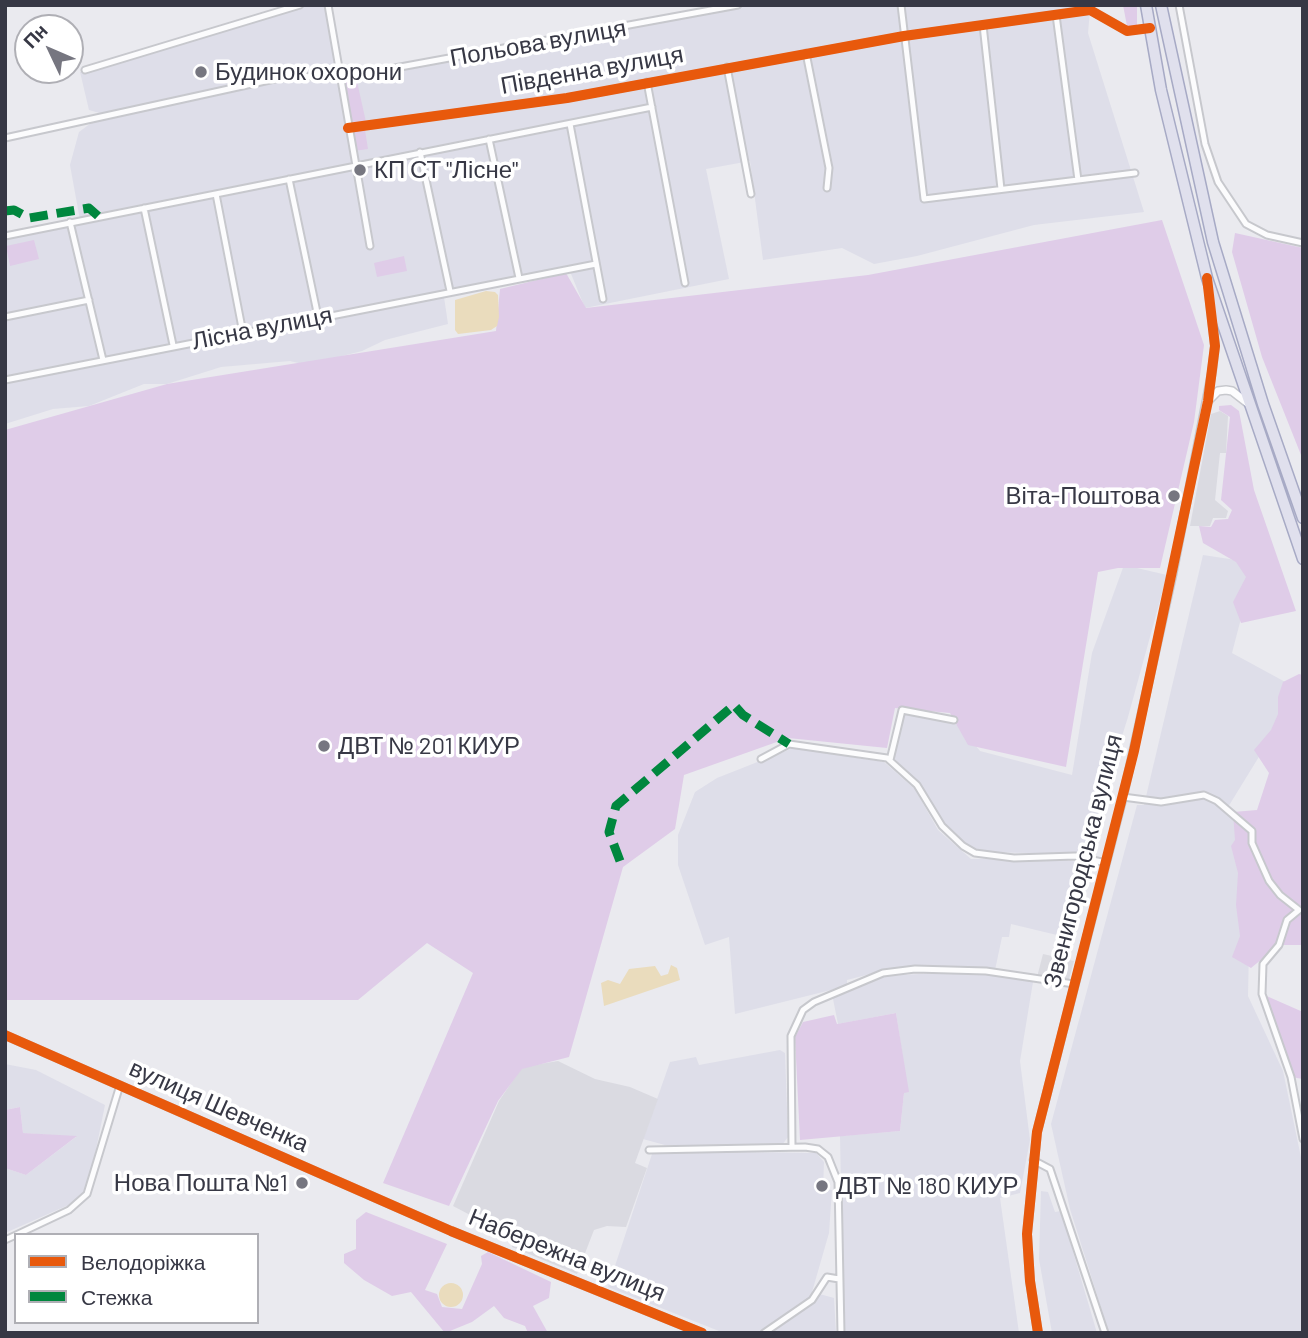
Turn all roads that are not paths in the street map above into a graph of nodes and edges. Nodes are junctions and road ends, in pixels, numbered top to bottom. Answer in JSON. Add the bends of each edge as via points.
{"nodes":[{"id":1,"x":300,"y":5,"type":"edge"},
{"id":2,"x":328,"y":5,"type":"edge"},
{"id":3,"x":738,"y":5,"type":"edge"},
{"id":4,"x":901,"y":5,"type":"edge"},
{"id":5,"x":1146,"y":5,"type":"edge"},
{"id":6,"x":1161,"y":5,"type":"edge"},
{"id":7,"x":1179,"y":5,"type":"edge"},
{"id":8,"x":1088,"y":8,"type":"edge"},
{"id":9,"x":1056,"y":15,"type":"junction"},
{"id":10,"x":983,"y":25,"type":"junction"},
{"id":11,"x":1150,"y":28,"type":"junction"},
{"id":12,"x":904,"y":36,"type":"junction"},
{"id":13,"x":806,"y":53,"type":"junction"},
{"id":14,"x":727,"y":67,"type":"junction"},
{"id":15,"x":85,"y":70,"type":"dead end"},
{"id":16,"x":338,"y":74,"type":"junction"},
{"id":17,"x":647,"y":82,"type":"junction"},
{"id":18,"x":652,"y":107,"type":"junction"},
{"id":19,"x":570,"y":124,"type":"junction"},
{"id":20,"x":348,"y":128,"type":"junction"},
{"id":21,"x":5,"y":138,"type":"edge"},
{"id":22,"x":489,"y":139,"type":"junction"},
{"id":23,"x":421,"y":152,"type":"junction"},
{"id":24,"x":355,"y":164,"type":"junction"},
{"id":25,"x":1135,"y":173,"type":"dead end"},
{"id":26,"x":289,"y":179,"type":"junction"},
{"id":27,"x":1078,"y":180,"type":"junction"},
{"id":28,"x":827,"y":188,"type":"dead end"},
{"id":29,"x":1001,"y":189,"type":"junction"},
{"id":30,"x":216,"y":194,"type":"junction"},
{"id":31,"x":751,"y":194,"type":"dead end"},
{"id":32,"x":144,"y":208,"type":"junction"},
{"id":33,"x":71,"y":222,"type":"junction"},
{"id":34,"x":5,"y":236,"type":"edge"},
{"id":35,"x":1303,"y":243,"type":"edge"},
{"id":36,"x":370,"y":246,"type":"dead end"},
{"id":37,"x":596,"y":264,"type":"junction"},
{"id":38,"x":519,"y":278,"type":"junction"},
{"id":39,"x":1207,"y":278,"type":"junction"},
{"id":40,"x":685,"y":283,"type":"dead end"},
{"id":41,"x":450,"y":291,"type":"junction"},
{"id":42,"x":603,"y":299,"type":"dead end"},
{"id":43,"x":89,"y":300,"type":"junction"},
{"id":44,"x":5,"y":317,"type":"edge"},
{"id":45,"x":318,"y":317,"type":"junction"},
{"id":46,"x":243,"y":333,"type":"junction"},
{"id":47,"x":173,"y":345,"type":"junction"},
{"id":48,"x":103,"y":360,"type":"junction"},
{"id":49,"x":5,"y":380,"type":"edge"},
{"id":50,"x":1208,"y":401,"type":"junction"},
{"id":51,"x":1250,"y":405,"type":"junction"},
{"id":52,"x":1303,"y":518,"type":"edge"},
{"id":53,"x":1303,"y":559,"type":"edge"},
{"id":54,"x":954,"y":720,"type":"dead end"},
{"id":55,"x":761,"y":759,"type":"dead end"},
{"id":56,"x":890,"y":760,"type":"junction"},
{"id":57,"x":1123,"y":797,"type":"junction"},
{"id":58,"x":1106,"y":863,"type":"junction"},
{"id":59,"x":1074,"y":984,"type":"junction"},
{"id":60,"x":5,"y":1035,"type":"edge"},
{"id":61,"x":120,"y":1085,"type":"junction"},
{"id":62,"x":1303,"y":1139,"type":"edge"},
{"id":63,"x":792,"y":1147,"type":"junction"},
{"id":64,"x":649,"y":1150,"type":"dead end"},
{"id":65,"x":1033,"y":1160,"type":"junction"},
{"id":66,"x":416,"y":1216,"type":"joint"},
{"id":67,"x":20,"y":1233,"type":"edge"},
{"id":68,"x":839,"y":1279,"type":"junction"},
{"id":69,"x":702,"y":1333,"type":"edge"},
{"id":70,"x":764,"y":1333,"type":"edge"},
{"id":71,"x":841,"y":1333,"type":"edge"},
{"id":72,"x":1038,"y":1333,"type":"edge"},
{"id":73,"x":1105,"y":1333,"type":"edge"}],
"edges":[{"from":1,"to":15,"type":"street"},
{"from":2,"to":16,"type":"street"},
{"from":3,"to":16,"type":"street","name":"Польова вулиця","via":[[551,42],[362,74]]},
{"from":4,"to":12,"type":"street"},
{"from":5,"to":11,"type":"highway"},
{"from":6,"to":52,"type":"highway","via":[[1213,242]]},
{"from":7,"to":35,"type":"street","via":[[1206,144],[1218,182],[1246,224],[1268,236]]},
{"from":8,"to":9,"type":"street","name":"Південна вулиця"},
{"from":8,"to":11,"type":"street","via":[[1127,31]]},
{"from":9,"to":10,"type":"street","name":"Південна вулиця"},
{"from":9,"to":27,"type":"street"},
{"from":10,"to":12,"type":"street","name":"Південна вулиця"},
{"from":10,"to":29,"type":"street"},
{"from":11,"to":39,"type":"highway"},
{"from":12,"to":13,"type":"street","name":"Південна вулиця"},
{"from":12,"to":29,"type":"street","via":[[924,199]]},
{"from":13,"to":14,"type":"street","name":"Південна вулиця"},
{"from":13,"to":28,"type":"street","via":[[829,168]]},
{"from":14,"to":17,"type":"street","name":"Південна вулиця"},
{"from":14,"to":31,"type":"street"},
{"from":16,"to":20,"type":"street"},
{"from":16,"to":21,"type":"street","name":"Польова вулиця","via":[[279,78]]},
{"from":17,"to":18,"type":"street"},
{"from":17,"to":20,"type":"street","name":"Південна вулиця","via":[[567,98]]},
{"from":18,"to":19,"type":"street","name":"Південна вулиця"},
{"from":18,"to":40,"type":"street"},
{"from":19,"to":22,"type":"street","name":"Південна вулиця"},
{"from":19,"to":37,"type":"street"},
{"from":20,"to":24,"type":"street"},
{"from":22,"to":23,"type":"street","name":"Південна вулиця"},
{"from":22,"to":38,"type":"street"},
{"from":23,"to":24,"type":"street","name":"Південна вулиця"},
{"from":23,"to":41,"type":"street"},
{"from":24,"to":26,"type":"street","name":"Південна вулиця"},
{"from":24,"to":36,"type":"street"},
{"from":25,"to":27,"type":"street"},
{"from":26,"to":30,"type":"street","name":"Південна вулиця"},
{"from":26,"to":45,"type":"street"},
{"from":27,"to":29,"type":"street"},
{"from":30,"to":32,"type":"street","name":"Південна вулиця"},
{"from":30,"to":46,"type":"street"},
{"from":32,"to":33,"type":"street","name":"Південна вулиця"},
{"from":32,"to":47,"type":"street"},
{"from":33,"to":34,"type":"street","name":"Південна вулиця"},
{"from":33,"to":43,"type":"street"},
{"from":37,"to":38,"type":"street","name":"Лісна вулиця"},
{"from":37,"to":42,"type":"street"},
{"from":38,"to":41,"type":"street","name":"Лісна вулиця"},
{"from":39,"to":50,"type":"street","name":"Звенигородська вулиця","via":[[1215,346]]},
{"from":39,"to":51,"type":"highway"},
{"from":41,"to":45,"type":"street","name":"Лісна вулиця"},
{"from":43,"to":44,"type":"street"},
{"from":43,"to":48,"type":"street"},
{"from":45,"to":46,"type":"street","name":"Лісна вулиця"},
{"from":46,"to":47,"type":"street","name":"Лісна вулиця"},
{"from":47,"to":48,"type":"street","name":"Лісна вулиця"},
{"from":48,"to":49,"type":"street","name":"Лісна вулиця"},
{"from":50,"to":51,"type":"street","via":[[1226,390]]},
{"from":50,"to":57,"type":"street","name":"Звенигородська вулиця"},
{"from":51,"to":53,"type":"highway"},
{"from":54,"to":56,"type":"street","via":[[902,710]]},
{"from":55,"to":56,"type":"street","via":[[789,744]]},
{"from":56,"to":58,"type":"street","name":"Звенигородська вулиця","via":[[917,785],[942,826],[970,850],[1014,858],[1075,856]]},
{"from":57,"to":58,"type":"street","name":"Звенигородська вулиця"},
{"from":57,"to":62,"type":"street","via":[[1161,802],[1204,796],[1217,801],[1252,831],[1252,843],[1269,881],[1298,910],[1287,920],[1279,945],[1263,964],[1262,994],[1291,1077]]},
{"from":58,"to":59,"type":"street","name":"Звенигородська вулиця"},
{"from":59,"to":63,"type":"street","via":[[986,971],[915,969],[883,973],[814,1002],[803,1010],[791,1036]]},
{"from":59,"to":65,"type":"street","name":"Звенигородська вулиця"},
{"from":60,"to":61,"type":"street","name":"вулиця Шевченка"},
{"from":61,"to":66,"type":"street","name":"вулиця Шевченка"},
{"from":61,"to":67,"type":"street","via":[[87,1194],[69,1210]]},
{"from":63,"to":64,"type":"street"},
{"from":63,"to":68,"type":"street","via":[[818,1149],[835,1170]]},
{"from":65,"to":72,"type":"street","name":"Звенигородська вулиця","via":[[1028,1257]]},
{"from":65,"to":73,"type":"street","via":[[1050,1169]]},
{"from":66,"to":69,"type":"street","name":"Набережна вулиця"},
{"from":68,"to":70,"type":"street","via":[[827,1277],[812,1300]]},
{"from":68,"to":71,"type":"street"}]}
